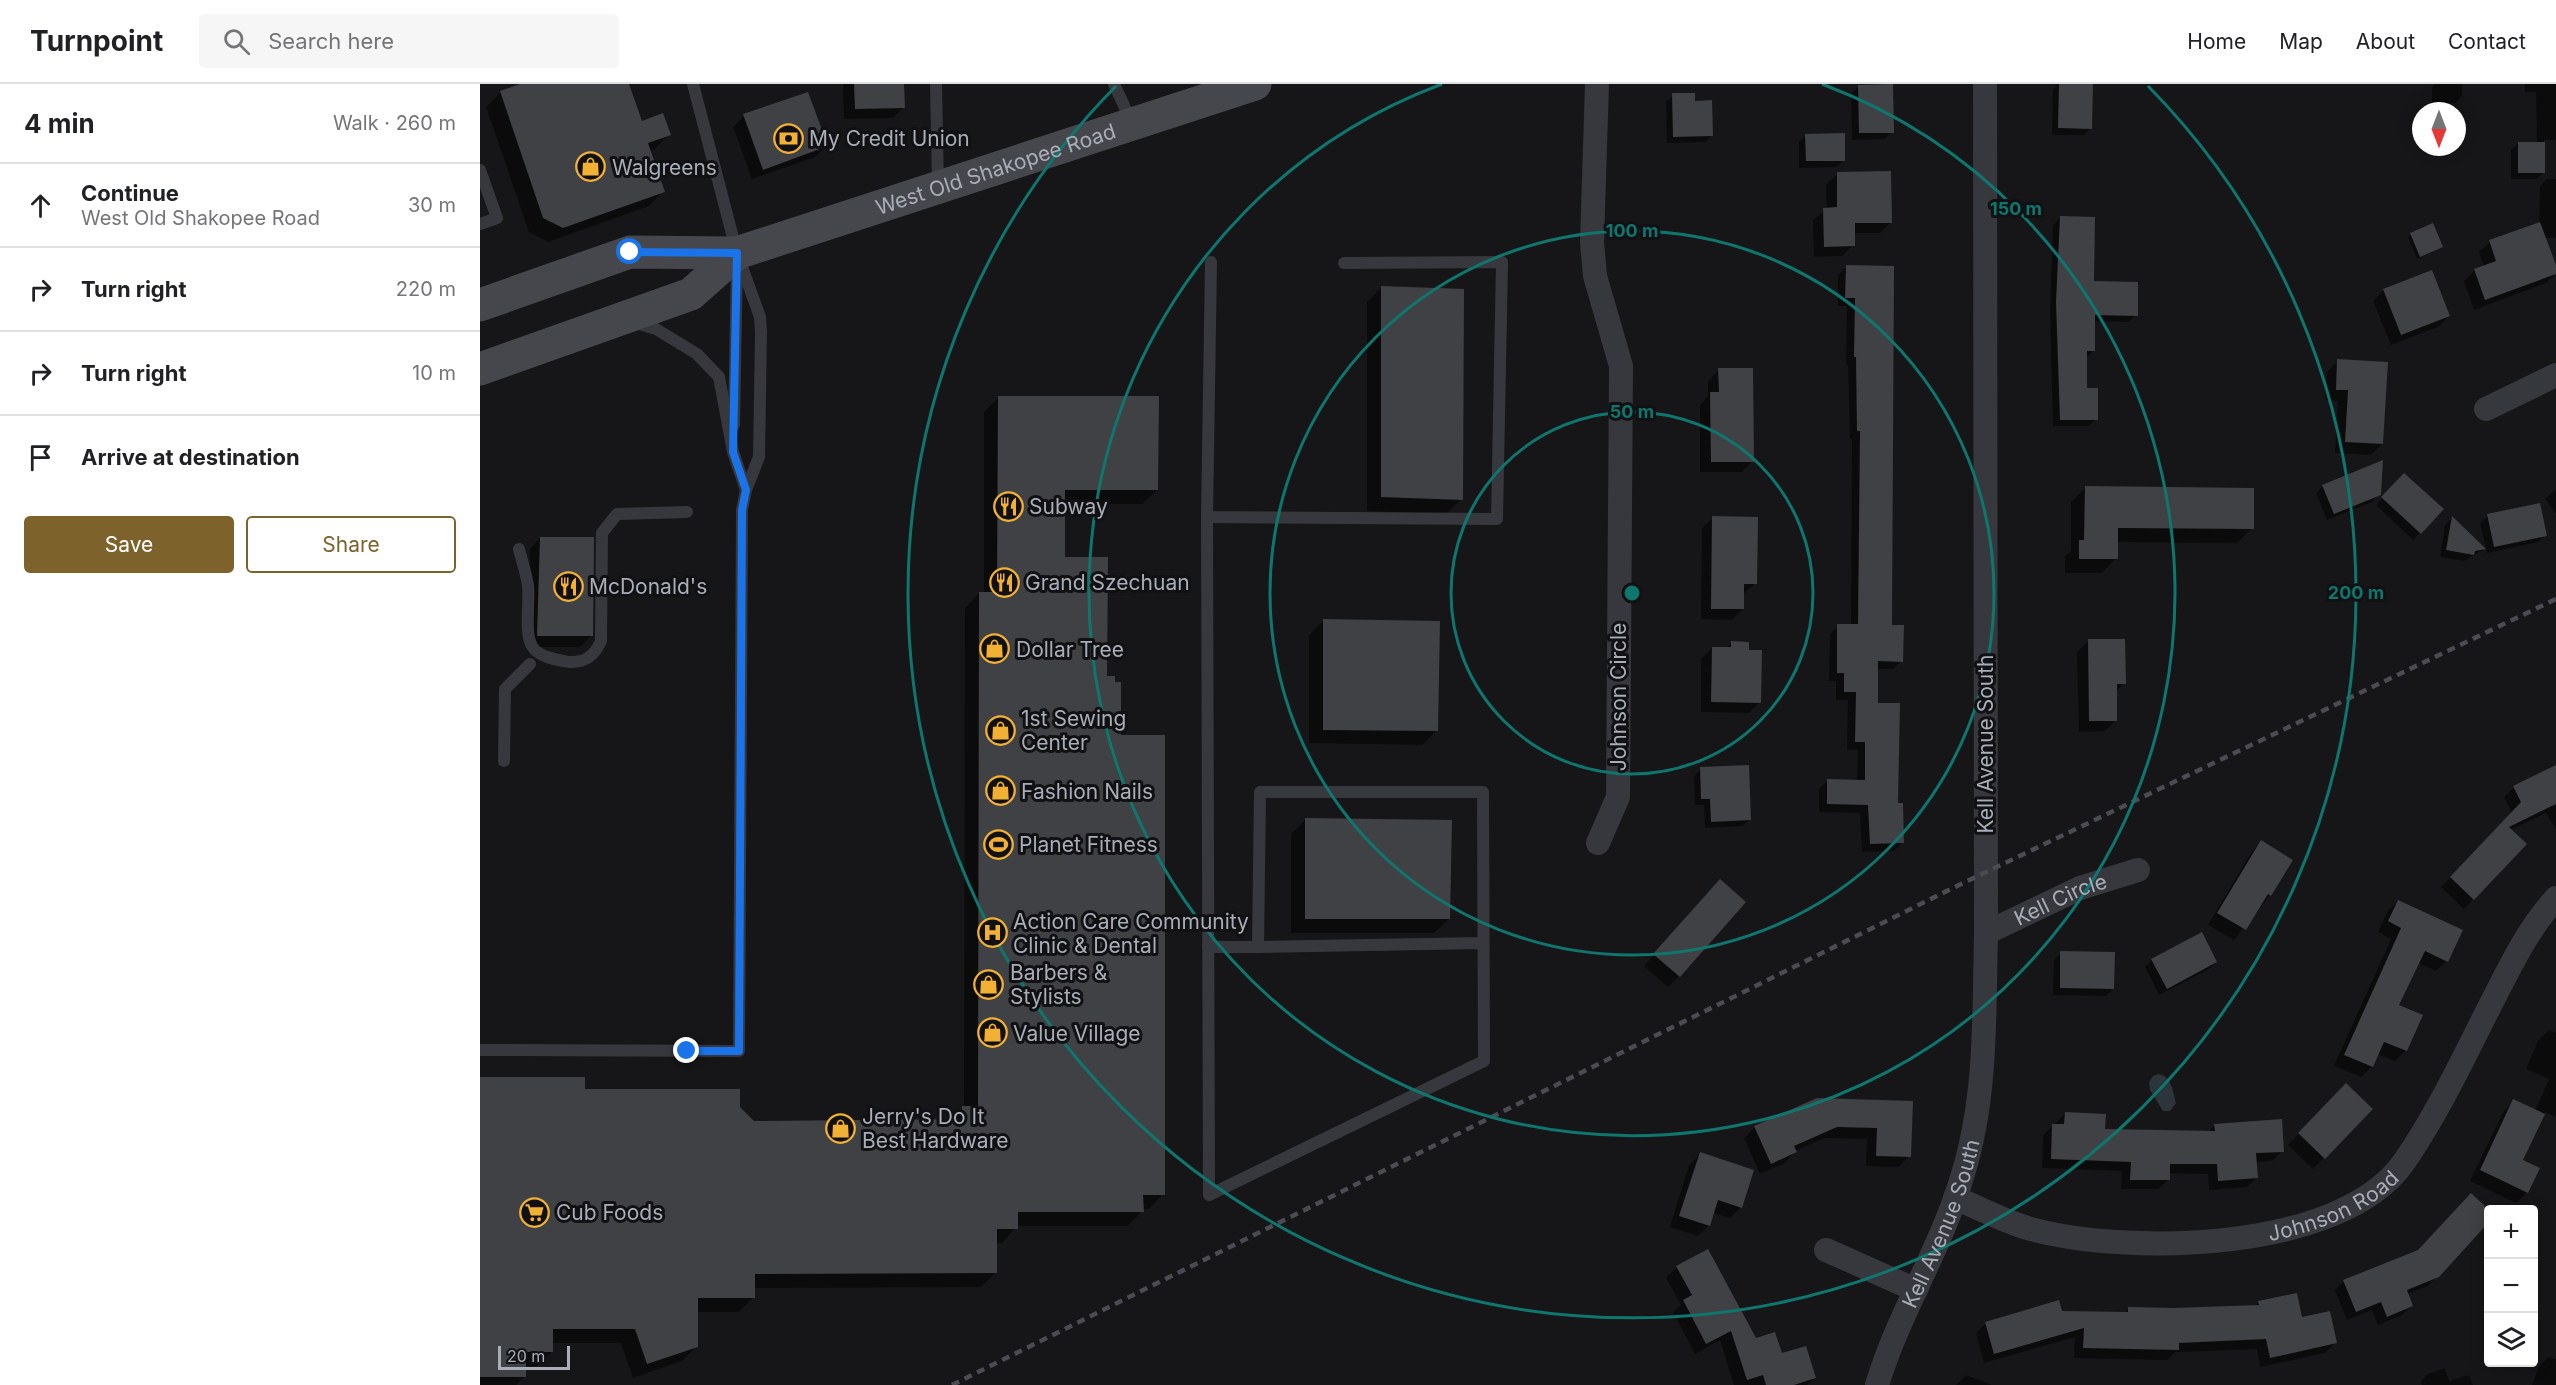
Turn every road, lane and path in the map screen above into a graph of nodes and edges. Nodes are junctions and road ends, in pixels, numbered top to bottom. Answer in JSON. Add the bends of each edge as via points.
{"nodes":[{"id":1,"x":693,"y":84,"type":"edge"},
{"id":2,"x":936,"y":84,"type":"edge"},
{"id":3,"x":1114,"y":84,"type":"edge"},
{"id":4,"x":1255,"y":84,"type":"edge"},
{"id":5,"x":1597,"y":84,"type":"edge"},
{"id":6,"x":1985,"y":84,"type":"edge"},
{"id":7,"x":1132,"y":124,"type":"junction"},
{"id":8,"x":480,"y":170,"type":"edge"},
{"id":9,"x":938,"y":187,"type":"junction"},
{"id":10,"x":480,"y":224,"type":"edge"},
{"id":11,"x":737,"y":253,"type":"junction"},
{"id":12,"x":1211,"y":262,"type":"dead end"},
{"id":13,"x":1344,"y":263,"type":"dead end"},
{"id":14,"x":480,"y":305,"type":"edge"},
{"id":15,"x":621,"y":319,"type":"junction"},
{"id":16,"x":480,"y":369,"type":"edge"},
{"id":17,"x":2556,"y":375,"type":"edge"},
{"id":18,"x":2487,"y":409,"type":"dead end"},
{"id":19,"x":733,"y":452,"type":"junction"},
{"id":20,"x":746,"y":490,"type":"junction"},
{"id":21,"x":687,"y":512,"type":"dead end"},
{"id":22,"x":1207,"y":517,"type":"junction"},
{"id":23,"x":519,"y":549,"type":"dead end"},
{"id":24,"x":530,"y":664,"type":"dead end"},
{"id":25,"x":504,"y":761,"type":"dead end"},
{"id":26,"x":1598,"y":843,"type":"dead end"},
{"id":27,"x":2138,"y":870,"type":"dead end"},
{"id":28,"x":2556,"y":898,"type":"edge"},
{"id":29,"x":1986,"y":933,"type":"junction"},
{"id":30,"x":1483,"y":943,"type":"junction"},
{"id":31,"x":1208,"y":947,"type":"junction"},
{"id":32,"x":1258,"y":947,"type":"junction"},
{"id":33,"x":480,"y":1050,"type":"edge"},
{"id":34,"x":1955,"y":1198,"type":"junction"},
{"id":35,"x":1826,"y":1250,"type":"dead end"},
{"id":36,"x":1916,"y":1290,"type":"junction"},
{"id":37,"x":1877,"y":1385,"type":"edge"}],
"edges":[{"from":1,"to":11,"type":"lane"},
{"from":2,"to":9,"type":"lane"},
{"from":3,"to":7,"type":"lane"},
{"from":4,"to":7,"type":"main road","name":"West Old Shakopee Road"},
{"from":5,"to":26,"type":"street","name":"Johnson Circle","via":[[1592,242],[1595,276],[1621,366],[1618,797]]},
{"from":6,"to":29,"type":"street","name":"Kell Avenue South"},
{"from":7,"to":9,"type":"main road","name":"West Old Shakopee Road"},
{"from":8,"to":10,"type":"lane","via":[[497,218]]},
{"from":9,"to":11,"type":"main road","name":"West Old Shakopee Road"},
{"from":11,"to":14,"type":"main road","name":"West Old Shakopee Road","via":[[630,252]]},
{"from":11,"to":15,"type":"main road","name":"West Old Shakopee Road","via":[[691,294]]},
{"from":11,"to":19,"type":"lane"},
{"from":11,"to":20,"type":"lane","via":[[760,317],[761,332],[759,457]]},
{"from":12,"to":22,"type":"lane"},
{"from":13,"to":22,"type":"lane","via":[[1502,262],[1497,519]]},
{"from":15,"to":16,"type":"main road","name":"West Old Shakopee Road"},
{"from":15,"to":19,"type":"lane","via":[[656,329],[697,354],[719,377]]},
{"from":17,"to":18,"type":"street"},
{"from":19,"to":20,"type":"lane"},
{"from":20,"to":33,"type":"lane","via":[[742,510],[739,1051]]},
{"from":21,"to":23,"type":"lane","via":[[617,514],[602,533],[601,641],[597,651],[582,661],[551,658],[532,646],[528,584]]},
{"from":22,"to":31,"type":"lane"},
{"from":24,"to":25,"type":"lane","via":[[505,688]]},
{"from":27,"to":29,"type":"street","name":"Kell Circle","via":[[2080,888]]},
{"from":28,"to":34,"type":"street","name":"Johnson Road","via":[[2531,927],[2403,1164],[2352,1206],[2269,1233],[2156,1244],[2090,1240],[2029,1228]]},
{"from":29,"to":34,"type":"street","name":"Kell Avenue South","via":[[1983,1058],[1977,1117]]},
{"from":30,"to":31,"type":"lane","via":[[1484,1061],[1209,1196]]},
{"from":30,"to":32,"type":"lane"},
{"from":30,"to":32,"type":"lane","via":[[1483,792],[1260,792]]},
{"from":31,"to":32,"type":"lane"},
{"from":34,"to":36,"type":"street","name":"Kell Avenue South"},
{"from":35,"to":36,"type":"street"},
{"from":36,"to":37,"type":"street","name":"Kell Avenue South","via":[[1887,1351]]}]}
